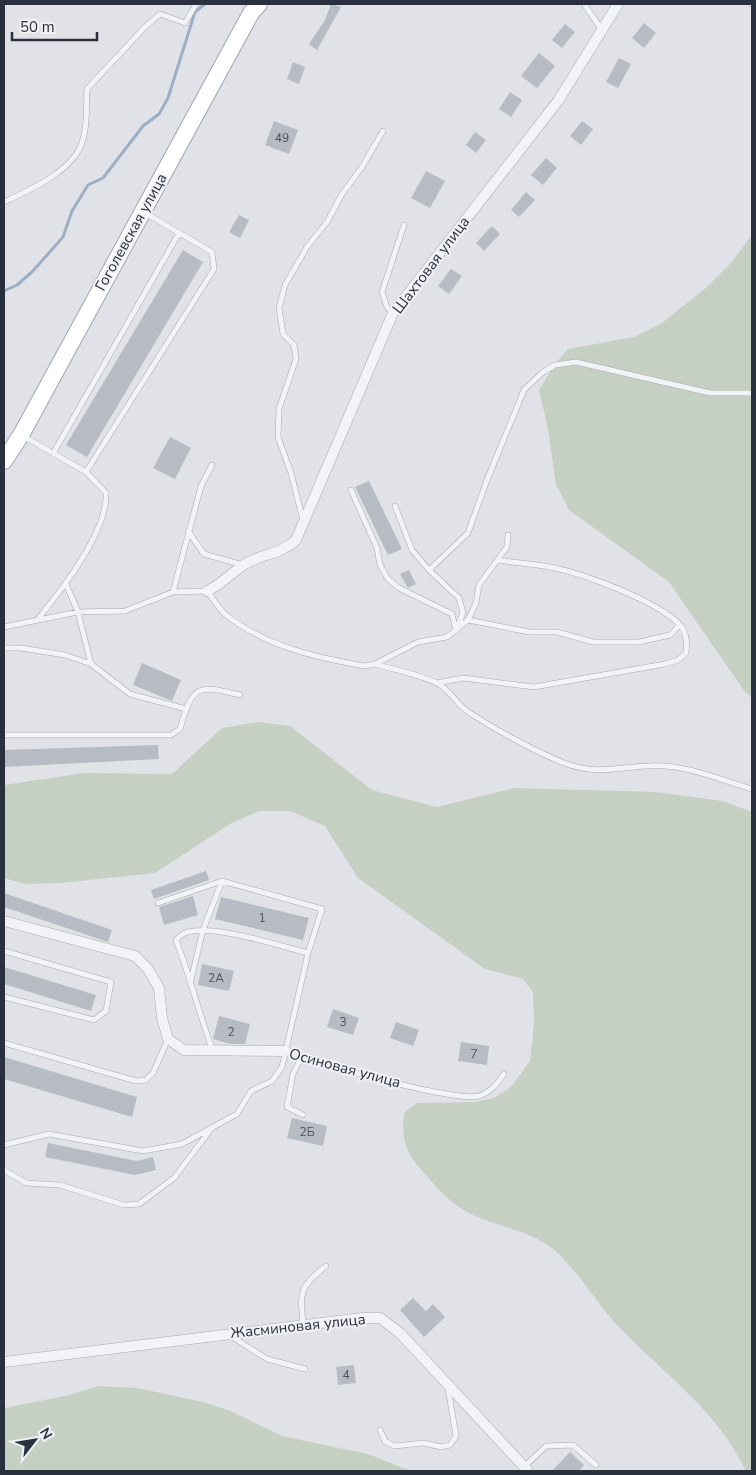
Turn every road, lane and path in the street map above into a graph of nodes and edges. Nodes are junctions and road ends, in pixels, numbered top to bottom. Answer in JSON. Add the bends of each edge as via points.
{"nodes":[{"id":1,"x":196,"y":4,"type":"edge"},
{"id":2,"x":259,"y":4,"type":"edge"},
{"id":3,"x":584,"y":4,"type":"edge"},
{"id":4,"x":618,"y":4,"type":"edge"},
{"id":5,"x":602,"y":31,"type":"junction"},
{"id":6,"x":383,"y":131,"type":"dead end"},
{"id":7,"x":4,"y":202,"type":"edge"},
{"id":8,"x":142,"y":211,"type":"junction"},
{"id":9,"x":404,"y":225,"type":"dead end"},
{"id":10,"x":179,"y":233,"type":"junction"},
{"id":11,"x":393,"y":313,"type":"junction"},
{"id":12,"x":752,"y":393,"type":"edge"},
{"id":13,"x":21,"y":435,"type":"junction"},
{"id":14,"x":54,"y":452,"type":"junction"},
{"id":15,"x":4,"y":461,"type":"edge"},
{"id":16,"x":212,"y":464,"type":"dead end"},
{"id":17,"x":86,"y":472,"type":"junction"},
{"id":18,"x":351,"y":490,"type":"dead end"},
{"id":19,"x":395,"y":506,"type":"dead end"},
{"id":20,"x":304,"y":523,"type":"junction"},
{"id":21,"x":188,"y":531,"type":"junction"},
{"id":22,"x":508,"y":535,"type":"dead end"},
{"id":23,"x":498,"y":560,"type":"junction"},
{"id":24,"x":243,"y":565,"type":"junction"},
{"id":25,"x":429,"y":570,"type":"junction"},
{"id":26,"x":66,"y":584,"type":"junction"},
{"id":27,"x":206,"y":591,"type":"junction"},
{"id":28,"x":173,"y":592,"type":"junction"},
{"id":29,"x":78,"y":612,"type":"junction"},
{"id":30,"x":37,"y":620,"type":"junction"},
{"id":31,"x":468,"y":620,"type":"junction"},
{"id":32,"x":680,"y":625,"type":"junction"},
{"id":33,"x":4,"y":627,"type":"edge"},
{"id":34,"x":456,"y":631,"type":"junction"},
{"id":35,"x":4,"y":648,"type":"edge"},
{"id":36,"x":91,"y":664,"type":"junction"},
{"id":37,"x":375,"y":664,"type":"junction"},
{"id":38,"x":437,"y":683,"type":"junction"},
{"id":39,"x":240,"y":695,"type":"dead end"},
{"id":40,"x":186,"y":709,"type":"junction"},
{"id":41,"x":4,"y":735,"type":"edge"},
{"id":42,"x":752,"y":789,"type":"edge"},
{"id":43,"x":222,"y":881,"type":"junction"},
{"id":44,"x":158,"y":903,"type":"dead end"},
{"id":45,"x":4,"y":921,"type":"edge"},
{"id":46,"x":203,"y":930,"type":"junction"},
{"id":47,"x":4,"y":951,"type":"edge"},
{"id":48,"x":308,"y":953,"type":"junction"},
{"id":49,"x":191,"y":980,"type":"junction"},
{"id":50,"x":4,"y":997,"type":"edge"},
{"id":51,"x":168,"y":1039,"type":"junction"},
{"id":52,"x":4,"y":1043,"type":"edge"},
{"id":53,"x":286,"y":1051,"type":"junction"},
{"id":54,"x":213,"y":1052,"type":"junction"},
{"id":55,"x":301,"y":1058,"type":"junction"},
{"id":56,"x":504,"y":1074,"type":"dead end"},
{"id":57,"x":303,"y":1115,"type":"dead end"},
{"id":58,"x":212,"y":1128,"type":"junction"},
{"id":59,"x":4,"y":1144,"type":"edge"},
{"id":60,"x":4,"y":1170,"type":"edge"},
{"id":61,"x":326,"y":1266,"type":"dead end"},
{"id":62,"x":303,"y":1324,"type":"junction"},
{"id":63,"x":226,"y":1333,"type":"junction"},
{"id":64,"x":4,"y":1362,"type":"edge"},
{"id":65,"x":305,"y":1369,"type":"dead end"},
{"id":66,"x":447,"y":1385,"type":"junction"},
{"id":67,"x":380,"y":1430,"type":"dead end"},
{"id":68,"x":596,"y":1464,"type":"dead end"},
{"id":69,"x":526,"y":1469,"type":"edge"}],
"edges":[{"from":1,"to":7,"type":"lane","via":[[185,23],[160,14],[145,27],[87,89],[86,125],[78,151],[40,186]]},
{"from":2,"to":8,"type":"main road","name":"Гоголевская улица","via":[[251,13]]},
{"from":3,"to":5,"type":"lane"},
{"from":4,"to":5,"type":"street","name":"Шахтовая улица"},
{"from":5,"to":11,"type":"street","name":"Шахтовая улица","via":[[558,102]]},
{"from":6,"to":20,"type":"lane","via":[[327,222],[307,247],[285,285],[279,308],[283,334],[294,345],[296,359],[279,409],[278,437]]},
{"from":8,"to":10,"type":"lane"},
{"from":8,"to":13,"type":"main road","name":"Гоголевская улица"},
{"from":9,"to":11,"type":"lane","via":[[382,292],[387,307]]},
{"from":10,"to":14,"type":"lane"},
{"from":10,"to":17,"type":"lane","via":[[212,252],[214,269]]},
{"from":11,"to":20,"type":"street","name":"Шахтовая улица"},
{"from":12,"to":25,"type":"lane","via":[[710,393],[576,362],[555,365],[542,372],[524,390],[486,480],[468,533]]},
{"from":13,"to":14,"type":"lane"},
{"from":13,"to":15,"type":"main road","name":"Гоголевская улица"},
{"from":14,"to":17,"type":"lane"},
{"from":16,"to":21,"type":"lane","via":[[201,486]]},
{"from":17,"to":26,"type":"lane","via":[[106,493],[106,503],[96,531]]},
{"from":18,"to":34,"type":"lane","via":[[388,579],[399,588],[452,614]]},
{"from":19,"to":25,"type":"lane","via":[[412,550]]},
{"from":20,"to":24,"type":"street","name":"Шахтовая улица","via":[[298,537],[289,546]]},
{"from":21,"to":24,"type":"lane","via":[[204,554]]},
{"from":21,"to":28,"type":"lane"},
{"from":22,"to":23,"type":"lane","via":[[507,546]]},
{"from":23,"to":31,"type":"lane","via":[[480,585]]},
{"from":23,"to":32,"type":"lane","via":[[555,568],[588,578],[651,604]]},
{"from":24,"to":27,"type":"street","name":"Шахтовая улица","via":[[221,584]]},
{"from":25,"to":34,"type":"lane","via":[[459,598],[463,613]]},
{"from":26,"to":29,"type":"lane"},
{"from":26,"to":30,"type":"lane"},
{"from":27,"to":28,"type":"lane"},
{"from":27,"to":37,"type":"lane","via":[[225,614],[258,636],[340,662],[365,666]]},
{"from":28,"to":29,"type":"lane","via":[[125,611]]},
{"from":29,"to":30,"type":"lane"},
{"from":29,"to":36,"type":"lane"},
{"from":30,"to":33,"type":"lane"},
{"from":31,"to":32,"type":"lane","via":[[529,632],[557,632],[593,642],[639,642],[670,635]]},
{"from":31,"to":34,"type":"lane"},
{"from":32,"to":38,"type":"lane","via":[[688,639],[686,653],[665,664],[534,687],[463,678]]},
{"from":34,"to":37,"type":"lane","via":[[440,639],[418,642]]},
{"from":35,"to":36,"type":"lane","via":[[64,655]]},
{"from":36,"to":40,"type":"lane","via":[[130,694]]},
{"from":37,"to":38,"type":"lane"},
{"from":38,"to":42,"type":"lane","via":[[482,721],[563,762],[586,770],[682,767]]},
{"from":39,"to":40,"type":"lane","via":[[208,687],[196,692]]},
{"from":40,"to":41,"type":"lane","via":[[180,729],[170,735]]},
{"from":43,"to":44,"type":"lane"},
{"from":43,"to":46,"type":"lane"},
{"from":43,"to":48,"type":"lane","via":[[322,909]]},
{"from":45,"to":51,"type":"street","via":[[135,956],[160,988],[162,1018]]},
{"from":46,"to":48,"type":"lane"},
{"from":46,"to":49,"type":"lane"},
{"from":46,"to":49,"type":"lane","via":[[185,933],[176,940]]},
{"from":47,"to":50,"type":"lane","via":[[111,982],[106,1011],[94,1020]]},
{"from":48,"to":53,"type":"lane"},
{"from":49,"to":54,"type":"lane"},
{"from":51,"to":52,"type":"lane","via":[[153,1074],[146,1080],[136,1081]]},
{"from":51,"to":54,"type":"street","name":"Осиновая улица","via":[[184,1050]]},
{"from":53,"to":54,"type":"street","name":"Осиновая улица"},
{"from":53,"to":55,"type":"lane","name":"Осиновая улица"},
{"from":53,"to":58,"type":"lane","via":[[282,1067],[272,1081],[251,1091],[237,1114]]},
{"from":55,"to":56,"type":"lane","name":"Осиновая улица","via":[[454,1095],[478,1096],[495,1088]]},
{"from":55,"to":57,"type":"lane","via":[[293,1074],[287,1107]]},
{"from":58,"to":59,"type":"lane","via":[[182,1144],[144,1151],[49,1134]]},
{"from":58,"to":60,"type":"lane","via":[[174,1178],[139,1204],[124,1205],[60,1185],[26,1183]]},
{"from":61,"to":62,"type":"lane","via":[[308,1280],[301,1296]]},
{"from":62,"to":63,"type":"street","name":"Жасминовая улица"},
{"from":62,"to":66,"type":"street","name":"Жасминовая улица","via":[[380,1318],[400,1333]]},
{"from":63,"to":64,"type":"street","name":"Жасминовая улица"},
{"from":63,"to":65,"type":"lane","via":[[267,1358]]},
{"from":66,"to":67,"type":"lane","via":[[456,1436],[450,1445],[394,1446],[386,1441]]},
{"from":66,"to":69,"type":"street","name":"Жасминовая улица"},
{"from":68,"to":69,"type":"lane","via":[[573,1445],[546,1446]]}]}
